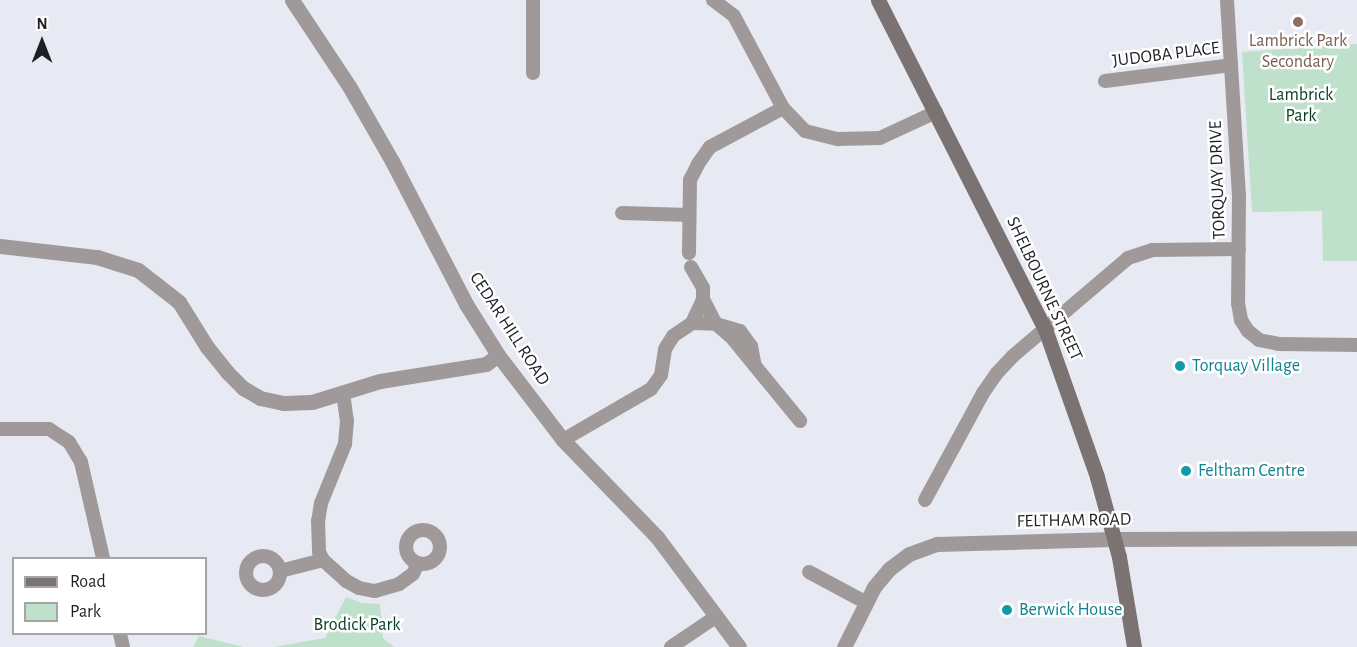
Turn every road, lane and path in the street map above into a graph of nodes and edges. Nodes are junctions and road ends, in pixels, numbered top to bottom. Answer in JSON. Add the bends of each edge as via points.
{"nodes":[{"id":1,"x":292,"y":0,"type":"edge"},
{"id":2,"x":533,"y":0,"type":"edge"},
{"id":3,"x":713,"y":0,"type":"edge"},
{"id":4,"x":878,"y":0,"type":"edge"},
{"id":5,"x":1227,"y":0,"type":"edge"},
{"id":6,"x":1231,"y":65,"type":"junction"},
{"id":7,"x":533,"y":73,"type":"dead end"},
{"id":8,"x":1105,"y":81,"type":"dead end"},
{"id":9,"x":783,"y":108,"type":"junction"},
{"id":10,"x":936,"y":112,"type":"junction"},
{"id":11,"x":622,"y":213,"type":"dead end"},
{"id":12,"x":689,"y":215,"type":"junction"},
{"id":13,"x":0,"y":246,"type":"edge"},
{"id":14,"x":1239,"y":249,"type":"junction"},
{"id":15,"x":703,"y":299,"type":"junction"},
{"id":16,"x":692,"y":323,"type":"junction"},
{"id":17,"x":716,"y":324,"type":"junction"},
{"id":18,"x":1045,"y":329,"type":"junction"},
{"id":19,"x":1357,"y":345,"type":"edge"},
{"id":20,"x":498,"y":355,"type":"junction"},
{"id":21,"x":343,"y":393,"type":"junction"},
{"id":22,"x":800,"y":421,"type":"dead end"},
{"id":23,"x":0,"y":429,"type":"edge"},
{"id":24,"x":563,"y":441,"type":"junction"},
{"id":25,"x":925,"y":500,"type":"dead end"},
{"id":26,"x":1357,"y":538,"type":"edge"},
{"id":27,"x":1114,"y":539,"type":"junction"},
{"id":28,"x":103,"y":557,"type":"edge"},
{"id":29,"x":323,"y":561,"type":"junction"},
{"id":30,"x":418,"y":563,"type":"dead end"},
{"id":31,"x":280,"y":571,"type":"dead end"},
{"id":32,"x":809,"y":572,"type":"dead end"},
{"id":33,"x":865,"y":602,"type":"junction"},
{"id":34,"x":717,"y":616,"type":"junction"},
{"id":35,"x":671,"y":647,"type":"edge"},
{"id":36,"x":739,"y":647,"type":"edge"},
{"id":37,"x":844,"y":647,"type":"edge"},
{"id":38,"x":1134,"y":647,"type":"edge"}],
"edges":[{"from":1,"to":20,"type":"street","name":"CEDAR HILL ROAD","via":[[349,86],[466,304]]},
{"from":2,"to":7,"type":"street"},
{"from":3,"to":9,"type":"street","via":[[734,16]]},
{"from":4,"to":10,"type":"main road","name":"SHELBOURNE STREET"},
{"from":5,"to":6,"type":"street","name":"TORQUAY DRIVE"},
{"from":6,"to":8,"type":"street","name":"JUDOBA PLACE"},
{"from":6,"to":14,"type":"street","name":"TORQUAY DRIVE"},
{"from":9,"to":10,"type":"street","via":[[805,131],[838,139],[880,138]]},
{"from":9,"to":12,"type":"street","via":[[710,147],[690,180]]},
{"from":10,"to":18,"type":"main road","name":"SHELBOURNE STREET"},
{"from":11,"to":12,"type":"street"},
{"from":12,"to":15,"type":"street","via":[[690,260],[703,288]]},
{"from":13,"to":21,"type":"street","via":[[97,257],[138,270],[178,302],[227,372],[260,398],[296,403]]},
{"from":14,"to":18,"type":"street","name":"TORQUAY DRIVE","via":[[1139,252]]},
{"from":14,"to":19,"type":"street","via":[[1238,303],[1248,332],[1259,340],[1279,344]]},
{"from":15,"to":16,"type":"street"},
{"from":15,"to":17,"type":"street"},
{"from":16,"to":17,"type":"street"},
{"from":16,"to":24,"type":"street","via":[[673,336],[665,350],[661,375],[651,389]]},
{"from":17,"to":22,"type":"street","via":[[733,339]]},
{"from":18,"to":25,"type":"street","name":"TORQUAY DRIVE","via":[[1013,356],[983,393]]},
{"from":18,"to":27,"type":"main road","name":"SHELBOURNE STREET","via":[[1077,413]]},
{"from":20,"to":21,"type":"street","via":[[486,364],[392,378]]},
{"from":20,"to":24,"type":"street","name":"CEDAR HILL ROAD"},
{"from":21,"to":29,"type":"street","via":[[345,444],[321,502],[318,521]]},
{"from":23,"to":28,"type":"street","via":[[49,429],[69,442],[81,462]]},
{"from":24,"to":34,"type":"street","name":"CEDAR HILL ROAD","via":[[657,537]]},
{"from":26,"to":27,"type":"street","name":"FELTHAM ROAD"},
{"from":27,"to":33,"type":"street","name":"FELTHAM ROAD","via":[[938,544],[909,554],[889,569]]},
{"from":27,"to":38,"type":"main road","name":"SHELBOURNE STREET"},
{"from":29,"to":30,"type":"street","via":[[346,581],[375,591],[399,584],[413,574]]},
{"from":29,"to":31,"type":"street"},
{"from":32,"to":33,"type":"street"},
{"from":33,"to":37,"type":"street","name":"FELTHAM ROAD"},
{"from":34,"to":35,"type":"street"},
{"from":34,"to":36,"type":"street","name":"CEDAR HILL ROAD"}]}
